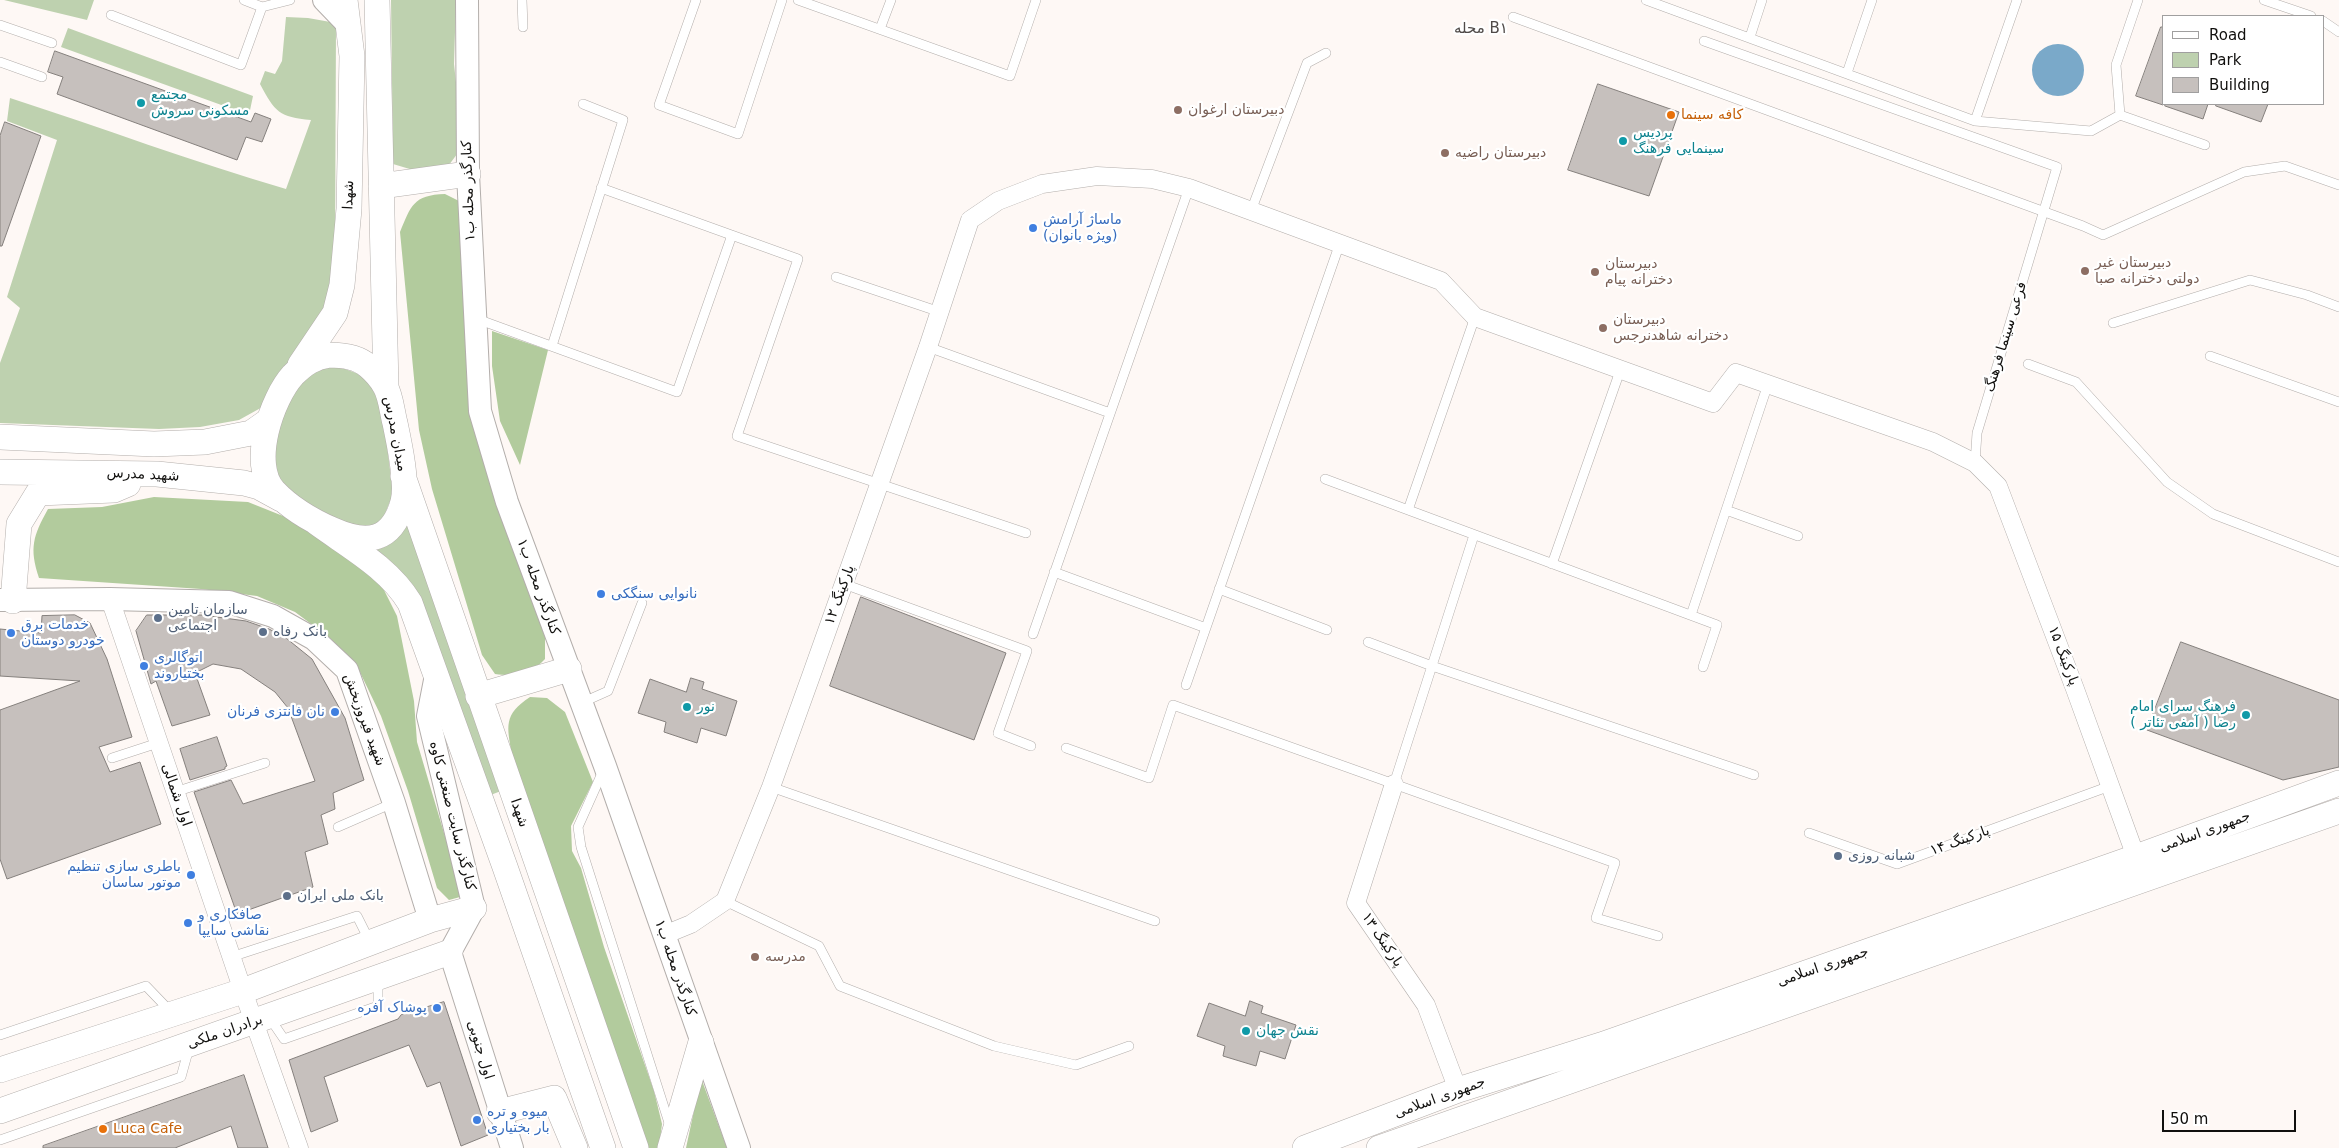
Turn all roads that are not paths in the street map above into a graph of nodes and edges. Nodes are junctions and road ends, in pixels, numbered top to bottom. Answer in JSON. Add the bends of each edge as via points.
{"nodes":[{"id":1,"x":244,"y":0,"type":"edge"},
{"id":2,"x":290,"y":0,"type":"edge"},
{"id":3,"x":324,"y":0,"type":"edge"},
{"id":4,"x":345,"y":0,"type":"edge"},
{"id":5,"x":377,"y":0,"type":"edge"},
{"id":6,"x":467,"y":0,"type":"edge"},
{"id":7,"x":522,"y":0,"type":"edge"},
{"id":8,"x":696,"y":0,"type":"edge"},
{"id":9,"x":782,"y":0,"type":"edge"},
{"id":10,"x":798,"y":0,"type":"edge"},
{"id":11,"x":891,"y":0,"type":"edge"},
{"id":12,"x":1036,"y":0,"type":"edge"},
{"id":13,"x":1646,"y":0,"type":"edge"},
{"id":14,"x":1762,"y":0,"type":"edge"},
{"id":15,"x":1872,"y":0,"type":"edge"},
{"id":16,"x":2016,"y":0,"type":"edge"},
{"id":17,"x":2138,"y":0,"type":"edge"},
{"id":18,"x":2264,"y":0,"type":"edge"},
{"id":19,"x":262,"y":7,"type":"junction"},
{"id":20,"x":111,"y":15,"type":"dead end"},
{"id":21,"x":2308,"y":15,"type":"edge"},
{"id":22,"x":1513,"y":17,"type":"dead end"},
{"id":23,"x":2324,"y":22,"type":"edge"},
{"id":24,"x":0,"y":25,"type":"edge"},
{"id":25,"x":348,"y":26,"type":"junction"},
{"id":26,"x":523,"y":27,"type":"dead end"},
{"id":27,"x":880,"y":29,"type":"junction"},
{"id":28,"x":2339,"y":32,"type":"edge"},
{"id":29,"x":1750,"y":37,"type":"junction"},
{"id":30,"x":1704,"y":41,"type":"dead end"},
{"id":31,"x":52,"y":43,"type":"dead end"},
{"id":32,"x":1326,"y":53,"type":"dead end"},
{"id":33,"x":0,"y":62,"type":"edge"},
{"id":34,"x":1847,"y":73,"type":"junction"},
{"id":35,"x":42,"y":77,"type":"dead end"},
{"id":36,"x":583,"y":104,"type":"dead end"},
{"id":37,"x":2120,"y":115,"type":"junction"},
{"id":38,"x":1975,"y":121,"type":"junction"},
{"id":39,"x":2205,"y":145,"type":"dead end"},
{"id":40,"x":468,"y":174,"type":"junction"},
{"id":41,"x":2339,"y":185,"type":"edge"},
{"id":42,"x":381,"y":186,"type":"junction"},
{"id":43,"x":601,"y":188,"type":"junction"},
{"id":44,"x":1189,"y":188,"type":"junction"},
{"id":45,"x":1251,"y":211,"type":"junction"},
{"id":46,"x":2044,"y":213,"type":"junction"},
{"id":47,"x":732,"y":235,"type":"junction"},
{"id":48,"x":1340,"y":243,"type":"junction"},
{"id":49,"x":836,"y":277,"type":"dead end"},
{"id":50,"x":2339,"y":307,"type":"edge"},
{"id":51,"x":940,"y":312,"type":"junction"},
{"id":52,"x":1476,"y":317,"type":"junction"},
{"id":53,"x":474,"y":318,"type":"junction"},
{"id":54,"x":2113,"y":323,"type":"dead end"},
{"id":55,"x":552,"y":346,"type":"junction"},
{"id":56,"x":928,"y":348,"type":"junction"},
{"id":57,"x":2210,"y":356,"type":"dead end"},
{"id":58,"x":2028,"y":364,"type":"dead end"},
{"id":59,"x":1620,"y":370,"type":"junction"},
{"id":60,"x":292,"y":376,"type":"junction"},
{"id":61,"x":1768,"y":384,"type":"junction"},
{"id":62,"x":386,"y":387,"type":"junction"},
{"id":63,"x":2339,"y":402,"type":"edge"},
{"id":64,"x":1110,"y":413,"type":"junction"},
{"id":65,"x":268,"y":420,"type":"junction"},
{"id":66,"x":0,"y":437,"type":"edge"},
{"id":67,"x":1975,"y":463,"type":"junction"},
{"id":68,"x":0,"y":472,"type":"edge"},
{"id":69,"x":157,"y":474,"type":"junction"},
{"id":70,"x":403,"y":476,"type":"junction"},
{"id":71,"x":1325,"y":478,"type":"dead end"},
{"id":72,"x":879,"y":484,"type":"junction"},
{"id":73,"x":282,"y":499,"type":"junction"},
{"id":74,"x":1408,"y":510,"type":"junction"},
{"id":75,"x":1726,"y":510,"type":"junction"},
{"id":76,"x":317,"y":522,"type":"junction"},
{"id":77,"x":1026,"y":533,"type":"dead end"},
{"id":78,"x":1474,"y":535,"type":"junction"},
{"id":79,"x":1798,"y":536,"type":"dead end"},
{"id":80,"x":2339,"y":562,"type":"edge"},
{"id":81,"x":1552,"y":564,"type":"junction"},
{"id":82,"x":1054,"y":572,"type":"junction"},
{"id":83,"x":844,"y":584,"type":"junction"},
{"id":84,"x":1219,"y":589,"type":"junction"},
{"id":85,"x":110,"y":599,"type":"junction"},
{"id":86,"x":6,"y":600,"type":"edge"},
{"id":87,"x":642,"y":602,"type":"dead end"},
{"id":88,"x":1691,"y":615,"type":"junction"},
{"id":89,"x":1206,"y":628,"type":"junction"},
{"id":90,"x":1327,"y":630,"type":"dead end"},
{"id":91,"x":1033,"y":634,"type":"dead end"},
{"id":92,"x":1368,"y":642,"type":"dead end"},
{"id":93,"x":1432,"y":666,"type":"junction"},
{"id":94,"x":1703,"y":667,"type":"dead end"},
{"id":95,"x":569,"y":670,"type":"junction"},
{"id":96,"x":436,"y":675,"type":"junction"},
{"id":97,"x":1186,"y":685,"type":"dead end"},
{"id":98,"x":478,"y":696,"type":"junction"},
{"id":99,"x":581,"y":703,"type":"junction"},
{"id":100,"x":158,"y":743,"type":"junction"},
{"id":101,"x":1031,"y":746,"type":"dead end"},
{"id":102,"x":1066,"y":748,"type":"dead end"},
{"id":103,"x":112,"y":758,"type":"dead end"},
{"id":104,"x":265,"y":763,"type":"dead end"},
{"id":105,"x":605,"y":766,"type":"junction"},
{"id":106,"x":1754,"y":775,"type":"dead end"},
{"id":107,"x":2339,"y":783,"type":"edge"},
{"id":108,"x":1394,"y":784,"type":"junction"},
{"id":109,"x":2110,"y":786,"type":"junction"},
{"id":110,"x":771,"y":788,"type":"junction"},
{"id":111,"x":175,"y":792,"type":"junction"},
{"id":112,"x":394,"y":803,"type":"junction"},
{"id":113,"x":2339,"y":811,"type":"edge"},
{"id":114,"x":338,"y":827,"type":"dead end"},
{"id":115,"x":1809,"y":833,"type":"dead end"},
{"id":116,"x":2136,"y":857,"type":"junction"},
{"id":117,"x":725,"y":901,"type":"junction"},
{"id":118,"x":474,"y":908,"type":"junction"},
{"id":119,"x":430,"y":920,"type":"junction"},
{"id":120,"x":1155,"y":921,"type":"dead end"},
{"id":121,"x":1954,"y":933,"type":"junction"},
{"id":122,"x":664,"y":935,"type":"junction"},
{"id":123,"x":1658,"y":936,"type":"dead end"},
{"id":124,"x":370,"y":942,"type":"junction"},
{"id":125,"x":450,"y":952,"type":"junction"},
{"id":126,"x":231,"y":957,"type":"junction"},
{"id":127,"x":243,"y":991,"type":"junction"},
{"id":128,"x":173,"y":1014,"type":"junction"},
{"id":129,"x":262,"y":1020,"type":"junction"},
{"id":130,"x":0,"y":1035,"type":"edge"},
{"id":131,"x":701,"y":1042,"type":"junction"},
{"id":132,"x":190,"y":1045,"type":"junction"},
{"id":133,"x":1129,"y":1046,"type":"dead end"},
{"id":134,"x":0,"y":1070,"type":"edge"},
{"id":135,"x":1458,"y":1090,"type":"junction"},
{"id":136,"x":0,"y":1111,"type":"edge"},
{"id":137,"x":499,"y":1112,"type":"junction"},
{"id":138,"x":0,"y":1140,"type":"edge"},
{"id":139,"x":671,"y":1142,"type":"edge"},
{"id":140,"x":299,"y":1148,"type":"edge"},
{"id":141,"x":512,"y":1148,"type":"edge"},
{"id":142,"x":575,"y":1148,"type":"edge"},
{"id":143,"x":603,"y":1148,"type":"edge"},
{"id":144,"x":636,"y":1148,"type":"edge"},
{"id":145,"x":740,"y":1148,"type":"edge"},
{"id":146,"x":1306,"y":1148,"type":"edge"},
{"id":147,"x":1379,"y":1148,"type":"edge"}],
"edges":[{"from":1,"to":19,"type":"lane"},
{"from":2,"to":19,"type":"lane"},
{"from":3,"to":25,"type":"street"},
{"from":4,"to":25,"type":"main road","name":"شهدا"},
{"from":5,"to":42,"type":"main road"},
{"from":6,"to":40,"type":"street","name":"کنارگذر محله ب۱"},
{"from":7,"to":26,"type":"lane"},
{"from":8,"to":9,"type":"lane","via":[[659,105],[738,134]]},
{"from":10,"to":27,"type":"lane"},
{"from":11,"to":27,"type":"lane"},
{"from":12,"to":27,"type":"lane","via":[[1010,76]]},
{"from":13,"to":29,"type":"lane"},
{"from":14,"to":29,"type":"lane"},
{"from":15,"to":34,"type":"lane"},
{"from":16,"to":38,"type":"lane"},
{"from":17,"to":37,"type":"lane","via":[[2116,65]]},
{"from":18,"to":21,"type":"lane"},
{"from":19,"to":20,"type":"lane","via":[[241,65]]},
{"from":22,"to":46,"type":"lane"},
{"from":23,"to":28,"type":"lane"},
{"from":24,"to":31,"type":"lane"},
{"from":25,"to":60,"type":"main road","name":"شهدا","via":[[352,56],[348,209],[342,285],[335,313]]},
{"from":29,"to":34,"type":"lane"},
{"from":30,"to":46,"type":"lane","name":"فرعی سینما فرهنگ","via":[[2057,166]]},
{"from":32,"to":45,"type":"lane","via":[[1308,63]]},
{"from":33,"to":35,"type":"lane"},
{"from":34,"to":38,"type":"lane"},
{"from":36,"to":43,"type":"lane","via":[[622,120]]},
{"from":37,"to":38,"type":"lane","via":[[2091,131]]},
{"from":37,"to":39,"type":"lane"},
{"from":40,"to":42,"type":"main road"},
{"from":40,"to":53,"type":"street","name":"کنارگذر محله ب۱"},
{"from":41,"to":46,"type":"lane","via":[[2285,166],[2244,172],[2103,235]]},
{"from":42,"to":62,"type":"main road"},
{"from":43,"to":47,"type":"lane"},
{"from":43,"to":55,"type":"lane"},
{"from":44,"to":45,"type":"street"},
{"from":44,"to":51,"type":"street","name":"پارکینگ ۱۲","via":[[1152,179],[1097,176],[1042,184],[998,201],[970,220]]},
{"from":44,"to":64,"type":"lane"},
{"from":45,"to":48,"type":"street"},
{"from":46,"to":67,"type":"lane","name":"فرعی سینما فرهنگ","via":[[1977,433]]},
{"from":47,"to":55,"type":"lane","via":[[677,392]]},
{"from":47,"to":72,"type":"lane","via":[[798,259],[737,436]]},
{"from":48,"to":52,"type":"street","via":[[1441,281]]},
{"from":48,"to":84,"type":"lane"},
{"from":49,"to":51,"type":"lane"},
{"from":50,"to":54,"type":"lane","via":[[2250,280]]},
{"from":51,"to":56,"type":"street","name":"پارکینگ ۱۲"},
{"from":52,"to":59,"type":"street"},
{"from":52,"to":74,"type":"lane"},
{"from":53,"to":55,"type":"lane"},
{"from":53,"to":95,"type":"street","name":"کنارگذر محله ب۱","via":[[480,411],[507,502]]},
{"from":56,"to":64,"type":"lane"},
{"from":56,"to":72,"type":"street","name":"پارکینگ ۱۲"},
{"from":57,"to":63,"type":"lane"},
{"from":58,"to":80,"type":"lane","via":[[2076,382],[2166,482],[2213,514]]},
{"from":59,"to":61,"type":"street","name":"پارکینگ ۱۵","via":[[1713,404],[1736,373]]},
{"from":59,"to":81,"type":"lane"},
{"from":60,"to":62,"type":"main road","name":"میدان مدرس","via":[[316,357],[341,355],[366,364]]},
{"from":60,"to":65,"type":"main road","name":"میدان مدرس"},
{"from":61,"to":67,"type":"street","name":"پارکینگ ۱۵","via":[[1933,442]]},
{"from":61,"to":75,"type":"lane"},
{"from":62,"to":70,"type":"main road","name":"میدان مدرس","via":[[400,444]]},
{"from":64,"to":82,"type":"lane"},
{"from":65,"to":66,"type":"main road","via":[[251,433],[205,442],[154,444]]},
{"from":65,"to":73,"type":"main road","name":"میدان مدرس","via":[[263,466],[271,488]]},
{"from":67,"to":109,"type":"street","name":"پارکینگ ۱۵","via":[[1998,486]]},
{"from":68,"to":69,"type":"main road","name":"شهید مدرس"},
{"from":69,"to":73,"type":"main road","name":"شهید مدرس","via":[[244,483]]},
{"from":69,"to":86,"type":"main road","via":[[114,490],[38,493],[18,524]]},
{"from":70,"to":76,"type":"main road","name":"میدان مدرس","via":[[403,501],[393,523],[381,535],[368,540],[348,537]]},
{"from":70,"to":98,"type":"main road","name":"شهدا"},
{"from":71,"to":74,"type":"lane"},
{"from":72,"to":77,"type":"lane"},
{"from":72,"to":83,"type":"street","name":"پارکینگ ۱۲"},
{"from":73,"to":76,"type":"main road","name":"میدان مدرس","via":[[291,508]]},
{"from":74,"to":78,"type":"lane"},
{"from":75,"to":79,"type":"lane"},
{"from":75,"to":88,"type":"lane"},
{"from":76,"to":96,"type":"main road","via":[[384,572],[401,589],[420,627]]},
{"from":78,"to":81,"type":"lane"},
{"from":78,"to":93,"type":"lane"},
{"from":81,"to":88,"type":"lane"},
{"from":82,"to":89,"type":"lane"},
{"from":82,"to":91,"type":"lane"},
{"from":83,"to":101,"type":"lane","via":[[1027,651],[998,733]]},
{"from":83,"to":110,"type":"street","name":"پارکینگ ۱۲"},
{"from":84,"to":89,"type":"lane"},
{"from":84,"to":90,"type":"lane"},
{"from":85,"to":86,"type":"street","name":"شهید فیروزبخش"},
{"from":85,"to":100,"type":"street","name":"اول شمالی"},
{"from":85,"to":112,"type":"street","name":"شهید فیروزبخش","via":[[229,602],[273,616],[314,639],[347,670]]},
{"from":87,"to":99,"type":"lane","via":[[608,692]]},
{"from":88,"to":94,"type":"lane","via":[[1717,625]]},
{"from":89,"to":97,"type":"lane"},
{"from":92,"to":93,"type":"lane"},
{"from":93,"to":106,"type":"lane"},
{"from":93,"to":108,"type":"lane"},
{"from":95,"to":98,"type":"main road"},
{"from":95,"to":99,"type":"street","name":"کنارگذر محله ب۱"},
{"from":96,"to":118,"type":"street","name":"کنارگذر سایت صنعتی کاوه","via":[[428,716]]},
{"from":96,"to":143,"type":"main road"},
{"from":98,"to":144,"type":"main road","name":"شهدا"},
{"from":99,"to":105,"type":"street","name":"کنارگذر محله ب۱"},
{"from":100,"to":103,"type":"lane"},
{"from":100,"to":111,"type":"street","name":"اول شمالی"},
{"from":102,"to":108,"type":"lane","via":[[1149,778],[1173,705]]},
{"from":104,"to":111,"type":"lane"},
{"from":105,"to":122,"type":"street","name":"کنارگذر محله ب۱"},
{"from":105,"to":139,"type":"lane","via":[[578,826],[580,847]]},
{"from":107,"to":116,"type":"main road","name":"جمهوری اسلامی"},
{"from":108,"to":123,"type":"lane","via":[[1615,863],[1596,918]]},
{"from":108,"to":135,"type":"street","name":"پارکینگ ۱۳","via":[[1356,903],[1426,1005]]},
{"from":109,"to":115,"type":"lane","name":"پارکینگ ۱۴","via":[[1897,864]]},
{"from":109,"to":116,"type":"street","name":"پارکینگ ۱۵"},
{"from":110,"to":117,"type":"street","name":"پارکینگ ۱۲"},
{"from":110,"to":120,"type":"lane"},
{"from":111,"to":126,"type":"street","name":"اول شمالی"},
{"from":112,"to":114,"type":"lane"},
{"from":112,"to":119,"type":"street","name":"شهید فیروزبخش"},
{"from":113,"to":121,"type":"main road","name":"جمهوری اسلامی"},
{"from":116,"to":121,"type":"main road","name":"جمهوری اسلامی"},
{"from":117,"to":122,"type":"street","via":[[691,924]]},
{"from":117,"to":133,"type":"lane","via":[[819,946],[840,986],[994,1046],[1076,1065]]},
{"from":118,"to":119,"type":"main road"},
{"from":118,"to":125,"type":"street","name":"کنارگذر سایت صنعتی کاوه"},
{"from":119,"to":124,"type":"main road"},
{"from":121,"to":135,"type":"main road","name":"جمهوری اسلامی"},
{"from":121,"to":147,"type":"main road","name":"جمهوری اسلامی"},
{"from":122,"to":131,"type":"street","name":"کنارگذر محله ب۱"},
{"from":124,"to":126,"type":"lane","via":[[357,916]]},
{"from":124,"to":127,"type":"main road"},
{"from":125,"to":129,"type":"main road","name":"برادران ملکی"},
{"from":125,"to":137,"type":"street","name":"اول جنوبی"},
{"from":126,"to":127,"type":"street","name":"اول شمالی"},
{"from":127,"to":128,"type":"main road"},
{"from":127,"to":129,"type":"street","name":"اول شمالی"},
{"from":128,"to":130,"type":"lane","via":[[146,986]]},
{"from":128,"to":134,"type":"main road"},
{"from":129,"to":132,"type":"main road","name":"برادران ملکی"},
{"from":129,"to":140,"type":"street"},
{"from":131,"to":139,"type":"main road"},
{"from":131,"to":145,"type":"street","name":"کنارگذر محله ب۱"},
{"from":132,"to":136,"type":"main road","name":"برادران ملکی"},
{"from":132,"to":138,"type":"lane","via":[[182,1077]]},
{"from":135,"to":146,"type":"main road","name":"جمهوری اسلامی"},
{"from":137,"to":141,"type":"street","name":"اول جنوبی"},
{"from":137,"to":142,"type":"main road","via":[[554,1098]]}]}
